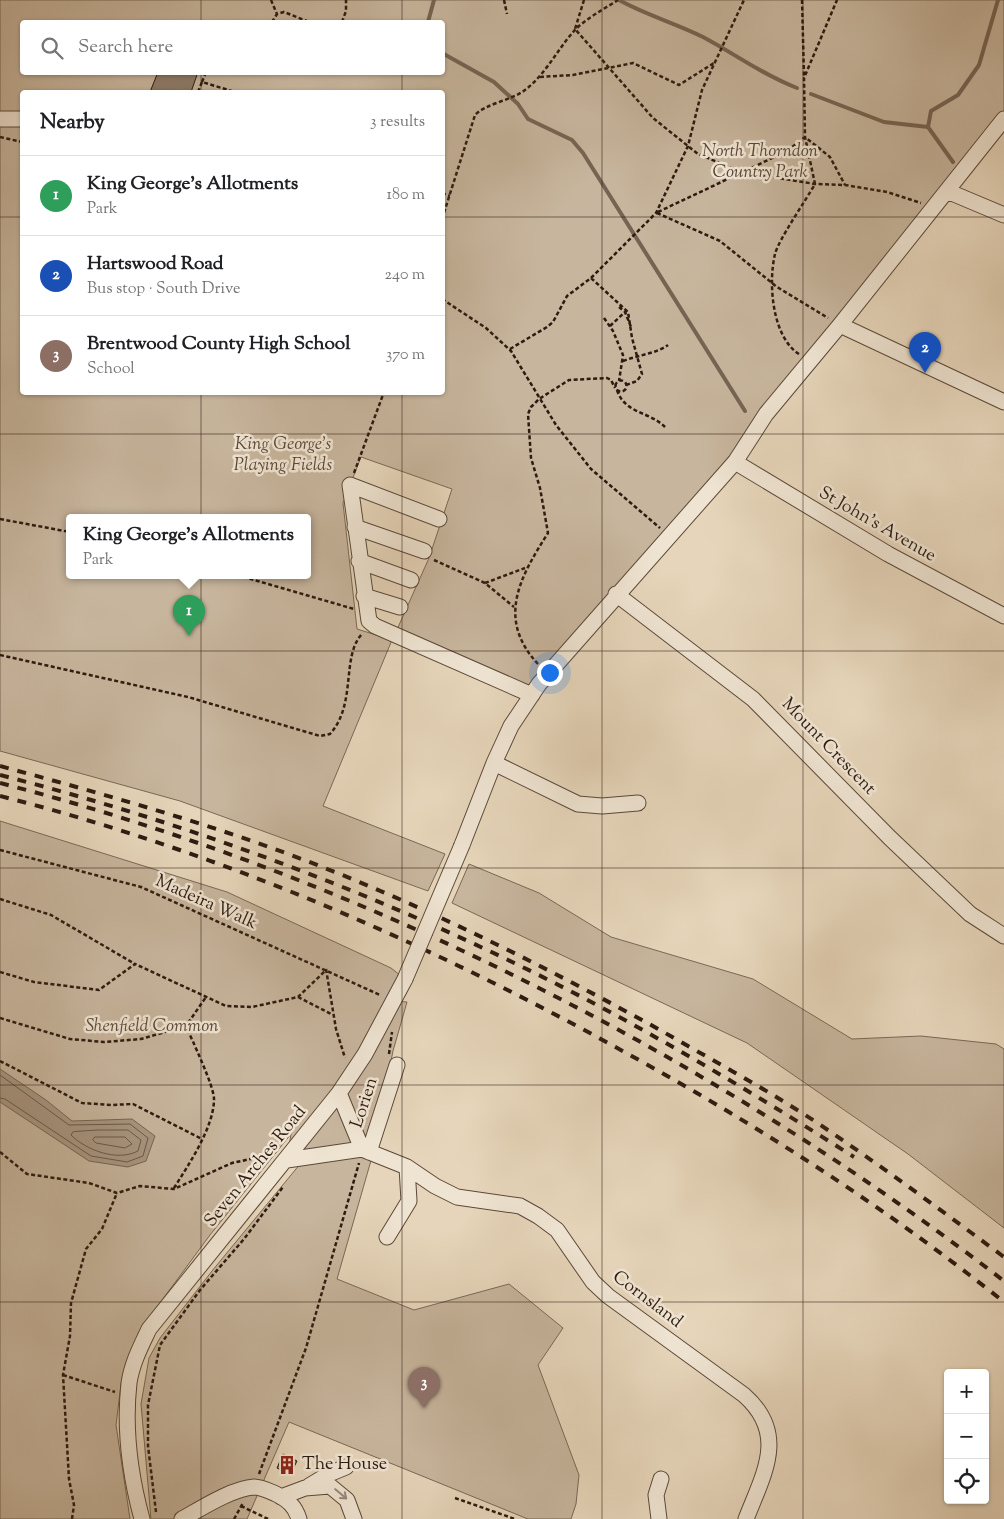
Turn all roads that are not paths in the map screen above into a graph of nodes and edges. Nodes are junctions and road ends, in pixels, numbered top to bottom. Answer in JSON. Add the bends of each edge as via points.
{"nodes":[{"id":1,"x":0,"y":119,"type":"edge"},
{"id":2,"x":1004,"y":119,"type":"edge"},
{"id":3,"x":20,"y":120,"type":"edge"},
{"id":4,"x":947,"y":191,"type":"junction"},
{"id":5,"x":1004,"y":215,"type":"edge"},
{"id":6,"x":840,"y":325,"type":"junction"},
{"id":7,"x":1004,"y":402,"type":"edge"},
{"id":8,"x":734,"y":462,"type":"junction"},
{"id":9,"x":439,"y":519,"type":"dead end"},
{"id":10,"x":354,"y":527,"type":"junction"},
{"id":11,"x":426,"y":555,"type":"road end"},
{"id":12,"x":359,"y":561,"type":"junction"},
{"id":13,"x":411,"y":580,"type":"dead end"},
{"id":14,"x":616,"y":594,"type":"junction"},
{"id":15,"x":364,"y":596,"type":"junction"},
{"id":16,"x":400,"y":607,"type":"dead end"},
{"id":17,"x":1004,"y":616,"type":"edge"},
{"id":18,"x":532,"y":695,"type":"junction"},
{"id":19,"x":494,"y":763,"type":"junction"},
{"id":20,"x":638,"y":803,"type":"dead end"},
{"id":21,"x":1004,"y":936,"type":"edge"},
{"id":22,"x":392,"y":1064,"type":"road end"},
{"id":23,"x":339,"y":1093,"type":"junction"},
{"id":24,"x":366,"y":1150,"type":"junction"},
{"id":25,"x":287,"y":1160,"type":"junction"},
{"id":26,"x":407,"y":1167,"type":"junction"},
{"id":27,"x":387,"y":1237,"type":"dead end"},
{"id":28,"x":346,"y":1467,"type":"dead end"},
{"id":29,"x":661,"y":1480,"type":"dead end"},
{"id":30,"x":306,"y":1488,"type":"junction"},
{"id":31,"x":281,"y":1497,"type":"junction"},
{"id":32,"x":142,"y":1519,"type":"edge"},
{"id":33,"x":182,"y":1519,"type":"edge"},
{"id":34,"x":298,"y":1519,"type":"edge"},
{"id":35,"x":354,"y":1519,"type":"edge"},
{"id":36,"x":660,"y":1519,"type":"edge"},
{"id":37,"x":746,"y":1519,"type":"edge"}],
"edges":[{"from":1,"to":3,"type":"street"},
{"from":2,"to":4,"type":"street","name":"Seven Arches Road"},
{"from":4,"to":5,"type":"street"},
{"from":4,"to":6,"type":"street","name":"Seven Arches Road"},
{"from":6,"to":7,"type":"street"},
{"from":6,"to":8,"type":"street","name":"Seven Arches Road","via":[[766,414]]},
{"from":8,"to":14,"type":"street","name":"Seven Arches Road"},
{"from":8,"to":17,"type":"street","name":"St John's Avenue","via":[[888,554]]},
{"from":9,"to":10,"type":"street","via":[[350,485]]},
{"from":10,"to":11,"type":"street"},
{"from":10,"to":12,"type":"street"},
{"from":12,"to":13,"type":"street"},
{"from":12,"to":15,"type":"street"},
{"from":14,"to":18,"type":"street","name":"Seven Arches Road"},
{"from":14,"to":21,"type":"street","name":"Mount Crescent","via":[[753,699],[970,914]]},
{"from":15,"to":16,"type":"street"},
{"from":15,"to":18,"type":"street","via":[[367,616],[372,624]]},
{"from":18,"to":19,"type":"street","name":"Seven Arches Road","via":[[511,726]]},
{"from":19,"to":20,"type":"street","via":[[578,804]]},
{"from":19,"to":23,"type":"street","name":"Seven Arches Road","bridge":true,"via":[[405,979]]},
{"from":22,"to":24,"type":"street","name":"Lorien"},
{"from":23,"to":24,"type":"street"},
{"from":23,"to":25,"type":"street","name":"Seven Arches Road"},
{"from":24,"to":25,"type":"street"},
{"from":24,"to":26,"type":"street","name":"Cornsland"},
{"from":25,"to":32,"type":"street","name":"Seven Arches Road","via":[[149,1329],[137,1355],[130,1382],[127,1429]]},
{"from":26,"to":27,"type":"street","via":[[409,1201]]},
{"from":26,"to":37,"type":"street","name":"Cornsland","via":[[457,1197],[520,1206],[538,1216],[557,1230],[592,1282],[608,1296],[754,1404],[769,1431],[769,1453]]},
{"from":28,"to":30,"type":"street"},
{"from":29,"to":36,"type":"street","via":[[656,1495]]},
{"from":30,"to":31,"type":"street"},
{"from":30,"to":35,"type":"street","one_way":true,"via":[[330,1486],[347,1500]]},
{"from":31,"to":33,"type":"street","via":[[252,1487],[230,1494]]},
{"from":31,"to":34,"type":"street","via":[[294,1507]]}]}
